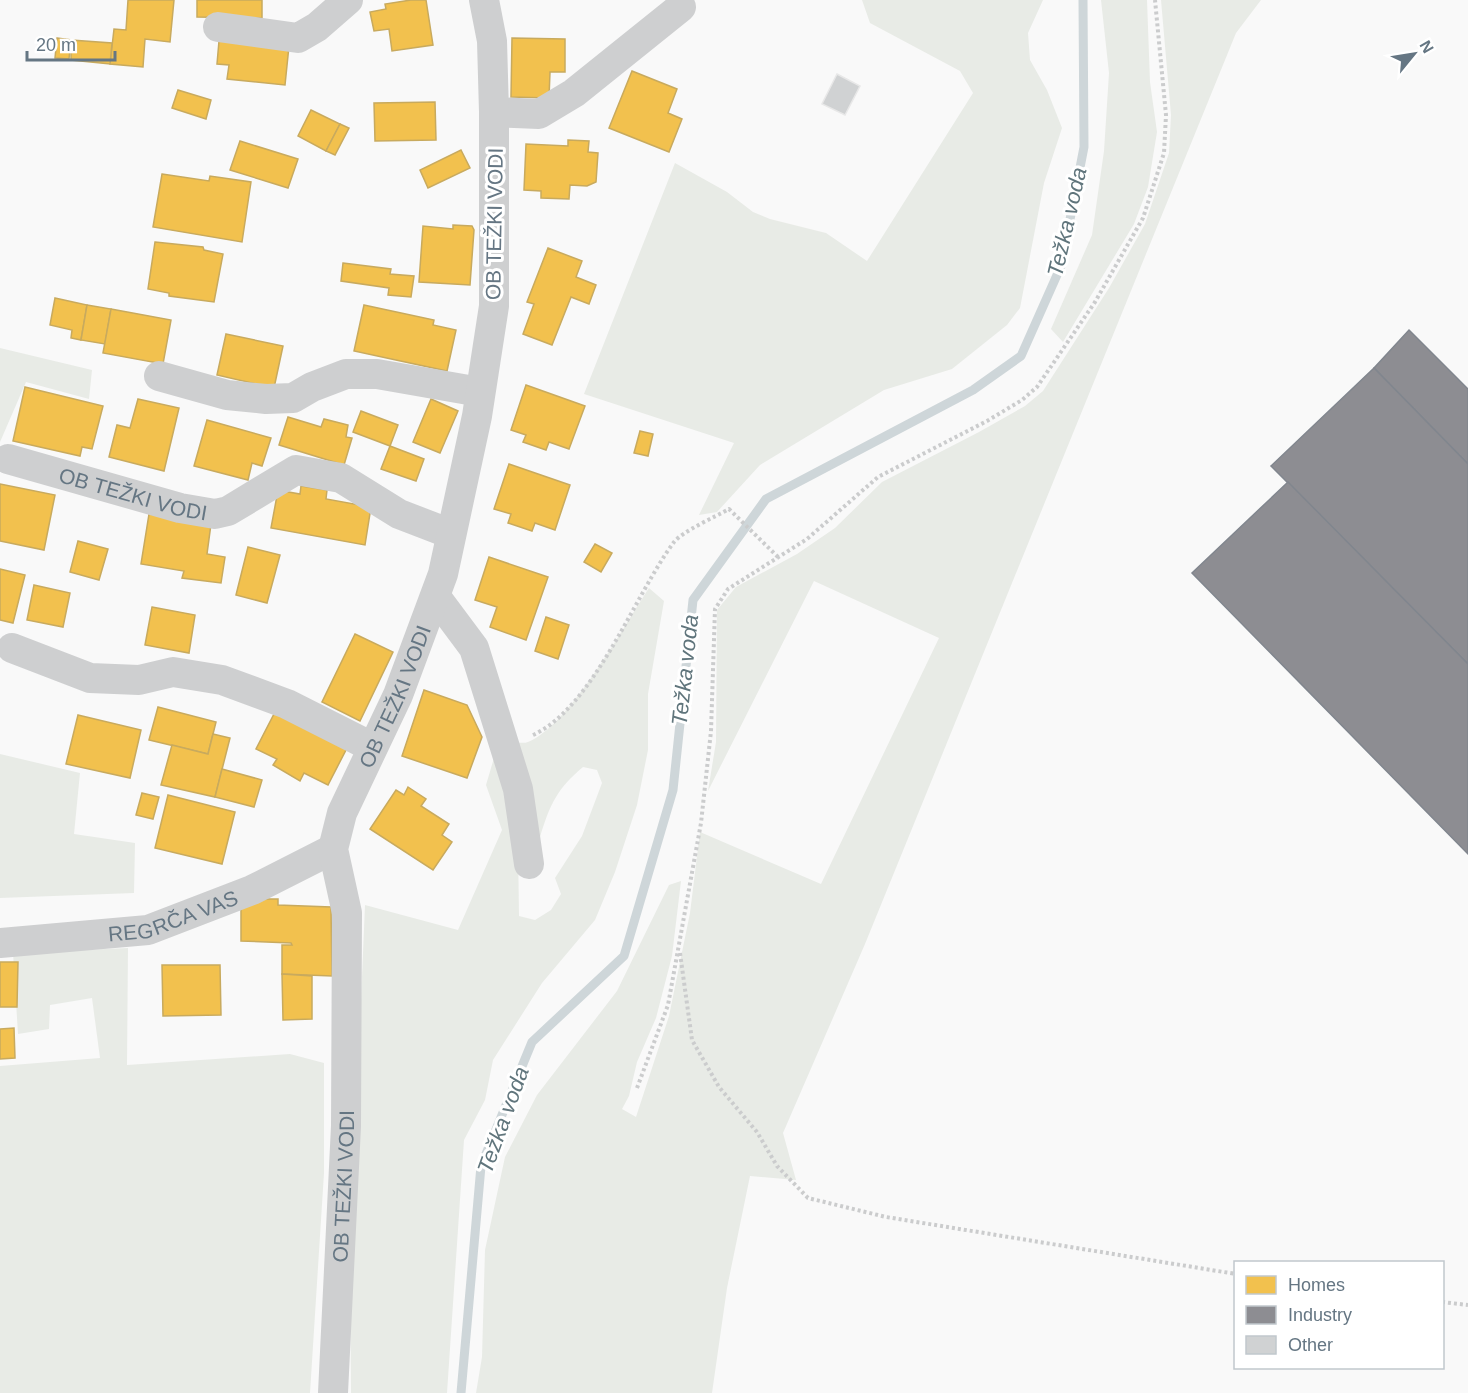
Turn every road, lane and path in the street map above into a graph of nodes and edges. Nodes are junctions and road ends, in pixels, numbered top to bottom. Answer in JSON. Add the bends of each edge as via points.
{"nodes":[{"id":1,"x":348,"y":0,"type":"edge"},
{"id":2,"x":484,"y":0,"type":"edge"},
{"id":3,"x":1155,"y":0,"type":"edge"},
{"id":4,"x":681,"y":7,"type":"dead end"},
{"id":5,"x":218,"y":27,"type":"dead end"},
{"id":6,"x":494,"y":112,"type":"junction"},
{"id":7,"x":159,"y":376,"type":"dead end"},
{"id":8,"x":480,"y":392,"type":"junction"},
{"id":9,"x":8,"y":459,"type":"dead end"},
{"id":10,"x":451,"y":534,"type":"junction"},
{"id":11,"x":779,"y":558,"type":"junction"},
{"id":12,"x":436,"y":597,"type":"junction"},
{"id":13,"x":12,"y":648,"type":"dead end"},
{"id":14,"x":501,"y":734,"type":"junction"},
{"id":15,"x":372,"y":747,"type":"junction"},
{"id":16,"x":333,"y":849,"type":"junction"},
{"id":17,"x":529,"y":864,"type":"dead end"},
{"id":18,"x":0,"y":943,"type":"edge"},
{"id":19,"x":679,"y":950,"type":"junction"},
{"id":20,"x":637,"y":1088,"type":"dead end"},
{"id":21,"x":1234,"y":1274,"type":"edge"},
{"id":22,"x":1444,"y":1302,"type":"edge"},
{"id":23,"x":1468,"y":1305,"type":"edge"},
{"id":24,"x":333,"y":1393,"type":"edge"}],
"edges":[{"from":1,"to":5,"type":"street","via":[[298,38]]},
{"from":2,"to":6,"type":"street","name":"OB TEŽKI VODI","via":[[492,42]]},
{"from":3,"to":11,"type":"path","via":[[1166,115],[1164,153],[1143,218],[1095,302],[1037,387],[1022,400],[878,477]]},
{"from":4,"to":6,"type":"street","via":[[574,93],[539,114]]},
{"from":6,"to":8,"type":"street","name":"OB TEŽKI VODI","via":[[494,306]]},
{"from":7,"to":8,"type":"street","via":[[226,395],[266,399],[294,398],[346,374],[377,374]]},
{"from":8,"to":10,"type":"street","name":"OB TEŽKI VODI"},
{"from":9,"to":10,"type":"street","name":"OB TEŽKI VODI","via":[[180,508],[215,514],[228,511],[296,470],[341,478],[399,514]]},
{"from":10,"to":12,"type":"street","name":"OB TEŽKI VODI"},
{"from":11,"to":14,"type":"path","via":[[729,509],[676,540],[609,651],[561,718],[523,740]]},
{"from":11,"to":19,"type":"path","via":[[728,589],[715,609],[711,731],[701,823]]},
{"from":12,"to":14,"type":"street","via":[[474,648]]},
{"from":12,"to":15,"type":"street","name":"OB TEŽKI VODI","via":[[398,695]]},
{"from":13,"to":15,"type":"street","name":"OB TEŽKI VODI","via":[[90,678],[139,680],[173,672],[222,680],[287,704]]},
{"from":14,"to":17,"type":"street","via":[[518,789]]},
{"from":15,"to":16,"type":"street","name":"OB TEŽKI VODI","via":[[342,813]]},
{"from":16,"to":18,"type":"street","name":"REGRČA VAS","via":[[252,890],[148,930]]},
{"from":16,"to":24,"type":"street","name":"OB TEŽKI VODI","via":[[347,913],[346,1126]]},
{"from":19,"to":20,"type":"path","via":[[668,1005]]},
{"from":19,"to":21,"type":"path","via":[[692,1040],[718,1087],[756,1132],[777,1166],[808,1198],[886,1217]]},
{"from":22,"to":23,"type":"path"}]}
